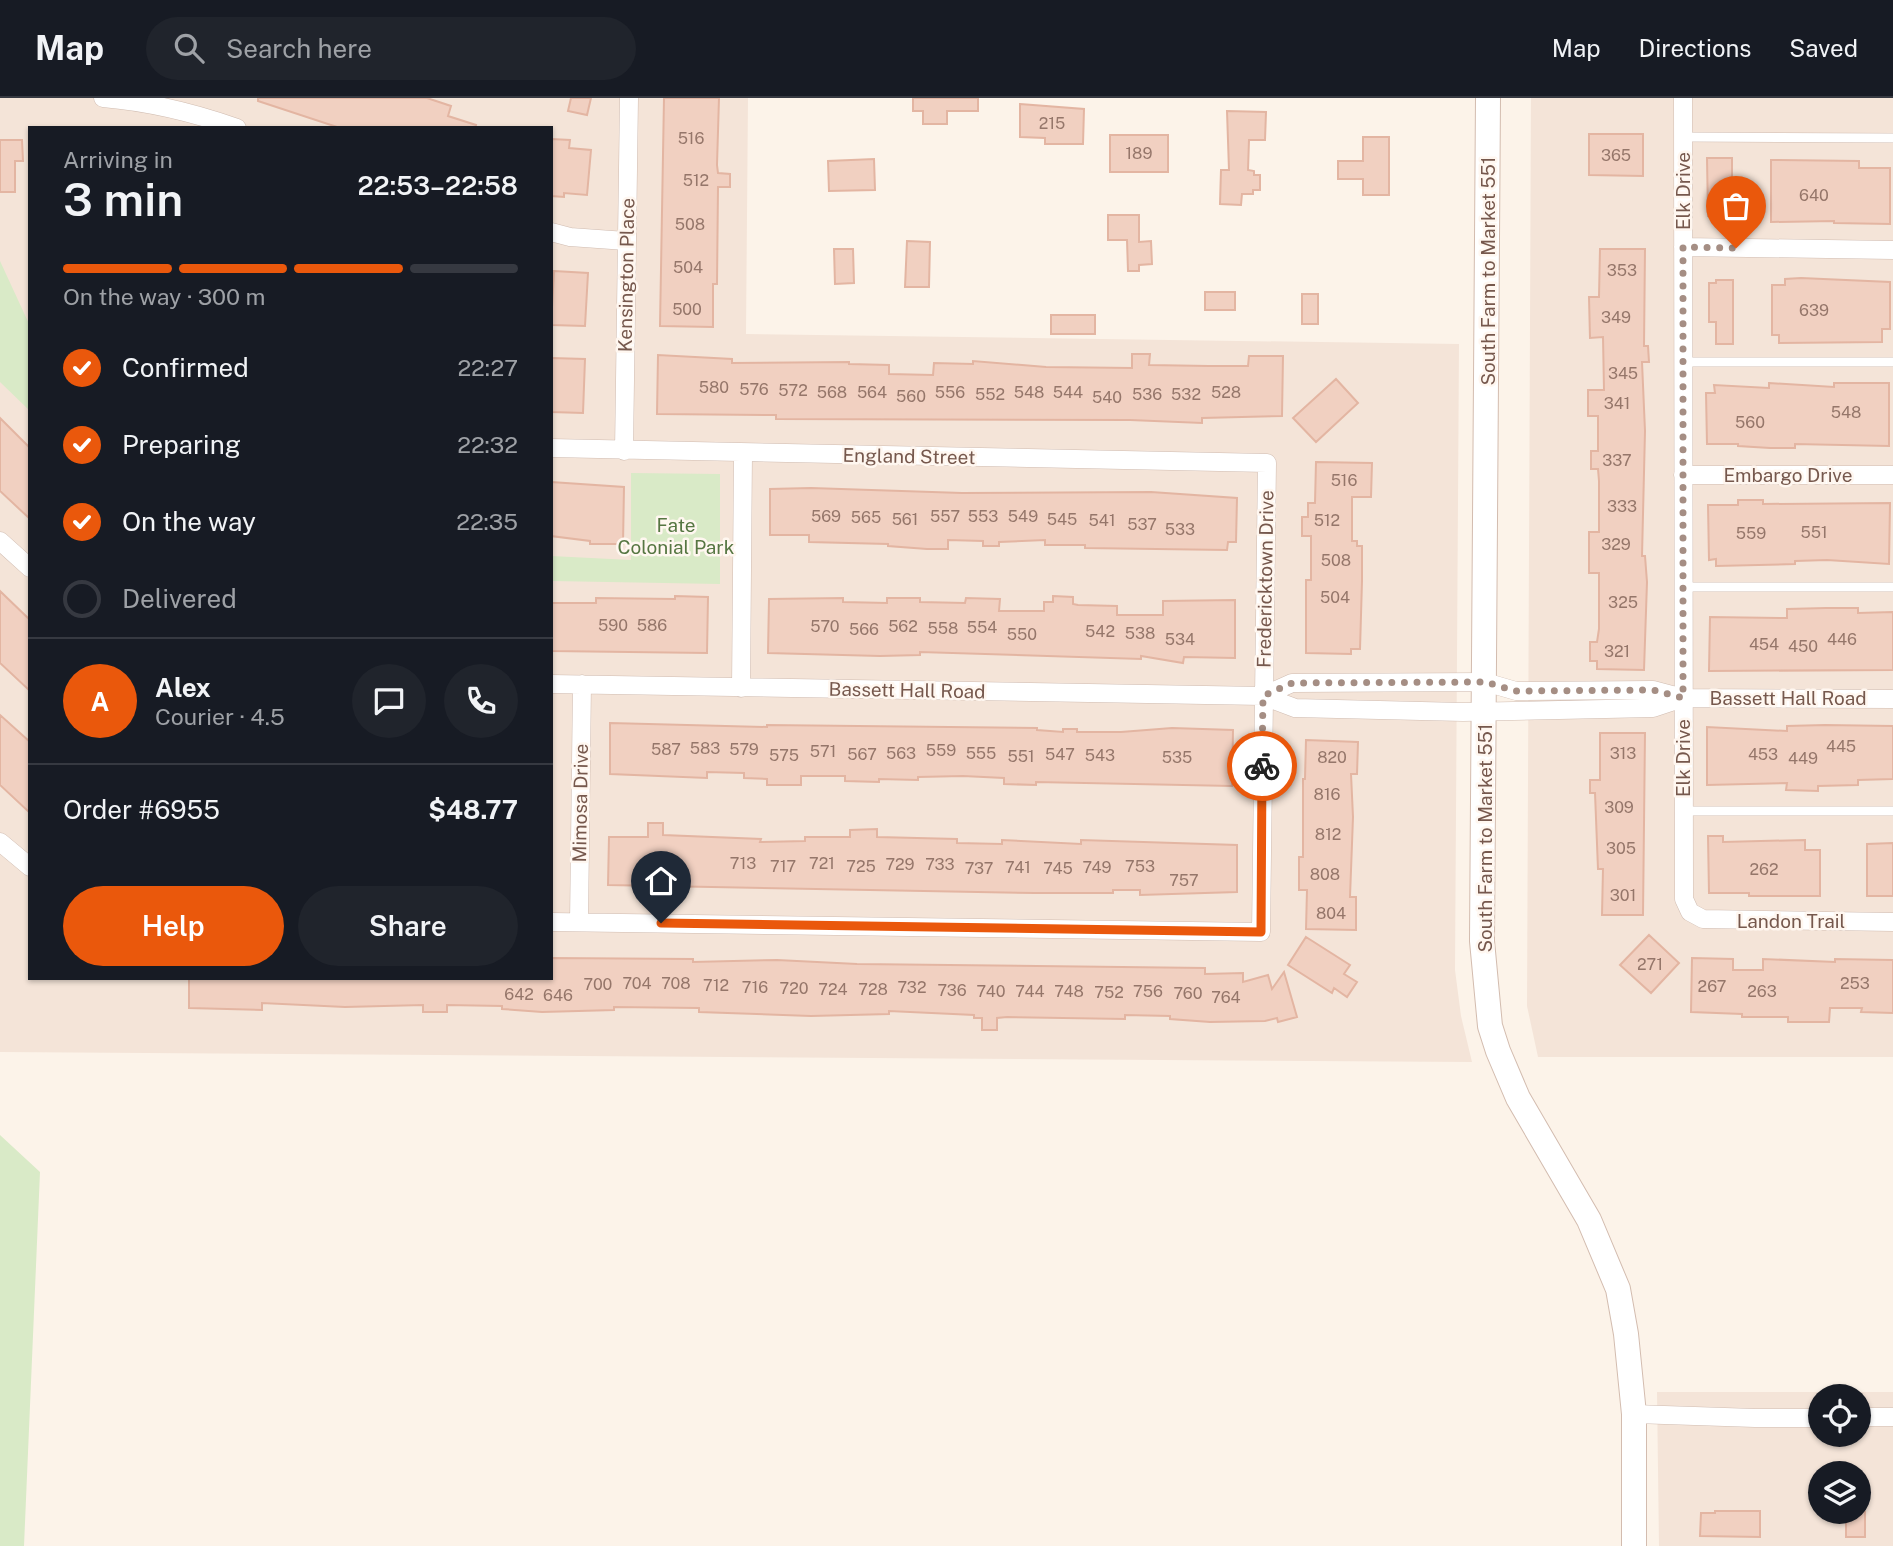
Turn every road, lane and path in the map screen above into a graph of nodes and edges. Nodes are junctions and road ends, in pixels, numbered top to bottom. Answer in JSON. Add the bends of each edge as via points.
{"nodes":[{"id":1,"x":103,"y":98,"type":"edge"},
{"id":2,"x":629,"y":98,"type":"edge"},
{"id":3,"x":1488,"y":98,"type":"edge"},
{"id":4,"x":1683,"y":98,"type":"edge"},
{"id":5,"x":231,"y":126,"type":"edge"},
{"id":6,"x":1683,"y":137,"type":"junction"},
{"id":7,"x":1893,"y":138,"type":"edge"},
{"id":8,"x":553,"y":233,"type":"edge"},
{"id":9,"x":626,"y":241,"type":"junction"},
{"id":10,"x":1683,"y":247,"type":"junction"},
{"id":11,"x":1893,"y":250,"type":"edge"},
{"id":12,"x":1683,"y":362,"type":"junction"},
{"id":13,"x":1893,"y":362,"type":"edge"},
{"id":14,"x":553,"y":448,"type":"edge"},
{"id":15,"x":624,"y":451,"type":"junction"},
{"id":16,"x":743,"y":453,"type":"junction"},
{"id":17,"x":1267,"y":463,"type":"joint"},
{"id":18,"x":1683,"y":475,"type":"junction"},
{"id":19,"x":1893,"y":475,"type":"edge"},
{"id":20,"x":0,"y":541,"type":"edge"},
{"id":21,"x":28,"y":566,"type":"edge"},
{"id":22,"x":1683,"y":587,"type":"junction"},
{"id":23,"x":1893,"y":587,"type":"edge"},
{"id":24,"x":1485,"y":682,"type":"junction"},
{"id":25,"x":553,"y":684,"type":"edge"},
{"id":26,"x":582,"y":684,"type":"junction"},
{"id":27,"x":741,"y":688,"type":"junction"},
{"id":28,"x":1263,"y":696,"type":"junction"},
{"id":29,"x":1683,"y":698,"type":"junction"},
{"id":30,"x":1893,"y":698,"type":"edge"},
{"id":31,"x":1485,"y":710,"type":"junction"},
{"id":32,"x":1683,"y":811,"type":"junction"},
{"id":33,"x":1893,"y":811,"type":"edge"},
{"id":34,"x":0,"y":842,"type":"edge"},
{"id":35,"x":28,"y":865,"type":"edge"},
{"id":36,"x":1690,"y":912,"type":"joint"},
{"id":37,"x":553,"y":922,"type":"edge"},
{"id":38,"x":579,"y":922,"type":"junction"},
{"id":39,"x":1893,"y":922,"type":"edge"},
{"id":40,"x":1634,"y":1413,"type":"junction"},
{"id":41,"x":1871,"y":1417,"type":"edge"},
{"id":42,"x":1893,"y":1417,"type":"edge"},
{"id":43,"x":1808,"y":1418,"type":"edge"},
{"id":44,"x":1634,"y":1546,"type":"edge"}],
"edges":[{"from":1,"to":5,"type":"street","via":[[149,103]]},
{"from":2,"to":9,"type":"street","name":"Kensington Place"},
{"from":3,"to":24,"type":"main road","name":"South Farm to Market 551"},
{"from":4,"to":6,"type":"street","name":"Elk Drive"},
{"from":6,"to":7,"type":"lane"},
{"from":6,"to":10,"type":"street","name":"Elk Drive"},
{"from":8,"to":9,"type":"street"},
{"from":9,"to":15,"type":"street","name":"Kensington Place"},
{"from":10,"to":11,"type":"street"},
{"from":10,"to":12,"type":"street","name":"Elk Drive"},
{"from":12,"to":13,"type":"lane"},
{"from":12,"to":18,"type":"street","name":"Elk Drive"},
{"from":14,"to":15,"type":"street","name":"England Street"},
{"from":15,"to":16,"type":"street","name":"England Street"},
{"from":16,"to":17,"type":"street","name":"England Street"},
{"from":16,"to":27,"type":"street"},
{"from":17,"to":28,"type":"street","name":"Fredericktown Drive"},
{"from":18,"to":19,"type":"street","name":"Embargo Drive"},
{"from":18,"to":22,"type":"street","name":"Elk Drive"},
{"from":20,"to":21,"type":"street"},
{"from":22,"to":23,"type":"lane"},
{"from":22,"to":29,"type":"street","name":"Elk Drive"},
{"from":24,"to":28,"type":"street","name":"Bassett Hall Road","via":[[1292,683]]},
{"from":24,"to":29,"type":"street","name":"Bassett Hall Road","via":[[1516,691],[1653,690]]},
{"from":24,"to":31,"type":"main road","name":"South Farm to Market 551"},
{"from":25,"to":26,"type":"street","name":"Bassett Hall Road"},
{"from":26,"to":27,"type":"street","name":"Bassett Hall Road"},
{"from":26,"to":38,"type":"street","name":"Mimosa Drive"},
{"from":27,"to":28,"type":"street","name":"Bassett Hall Road"},
{"from":28,"to":31,"type":"street","name":"Bassett Hall Road","via":[[1295,708]]},
{"from":28,"to":38,"type":"street","name":"Fredericktown Drive","via":[[1261,932]]},
{"from":29,"to":30,"type":"street","name":"Bassett Hall Road"},
{"from":29,"to":31,"type":"street","name":"Bassett Hall Road","via":[[1653,708]]},
{"from":29,"to":32,"type":"street","name":"Elk Drive"},
{"from":31,"to":40,"type":"main road","name":"South Farm to Market 551","via":[[1482,941],[1490,1026],[1518,1098],[1590,1220],[1618,1289]]},
{"from":32,"to":33,"type":"lane"},
{"from":32,"to":36,"type":"street","name":"Elk Drive","via":[[1684,892]]},
{"from":34,"to":35,"type":"street"},
{"from":36,"to":39,"type":"street","name":"Landon Trail","via":[[1719,921]]},
{"from":37,"to":38,"type":"street"},
{"from":40,"to":43,"type":"street"},
{"from":40,"to":44,"type":"main road","name":"South Farm to Market 551"},
{"from":41,"to":42,"type":"street"}]}
